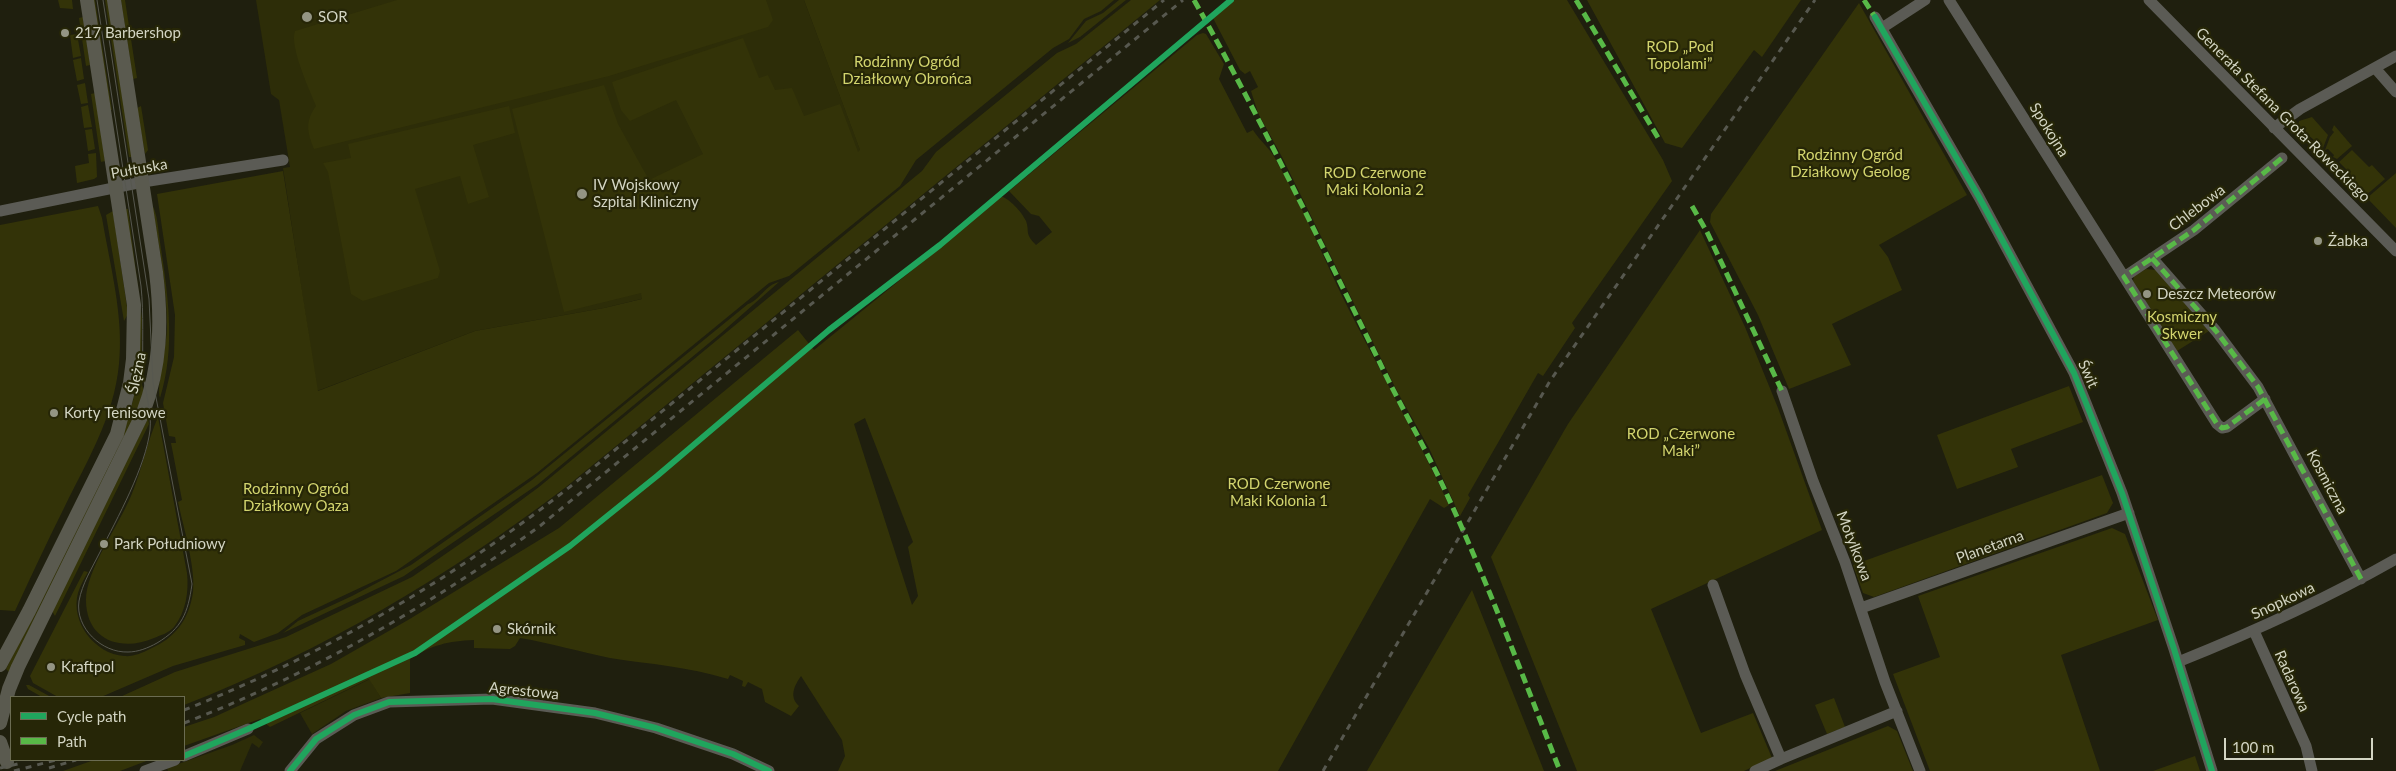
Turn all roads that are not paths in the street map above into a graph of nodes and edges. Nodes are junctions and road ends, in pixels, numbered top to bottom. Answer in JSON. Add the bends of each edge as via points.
{"nodes":[{"id":1,"x":87,"y":0,"type":"edge"},
{"id":2,"x":114,"y":0,"type":"edge"},
{"id":3,"x":1925,"y":0,"type":"edge"},
{"id":4,"x":1949,"y":0,"type":"edge"},
{"id":5,"x":2149,"y":0,"type":"edge"},
{"id":6,"x":1875,"y":17,"type":"dead end"},
{"id":7,"x":1882,"y":28,"type":"junction"},
{"id":8,"x":2396,"y":56,"type":"edge"},
{"id":9,"x":2375,"y":68,"type":"junction"},
{"id":10,"x":2396,"y":92,"type":"edge"},
{"id":11,"x":2274,"y":128,"type":"junction"},
{"id":12,"x":2282,"y":158,"type":"dead end"},
{"id":13,"x":283,"y":160,"type":"dead end"},
{"id":14,"x":143,"y":182,"type":"junction"},
{"id":15,"x":116,"y":188,"type":"junction"},
{"id":16,"x":0,"y":211,"type":"edge"},
{"id":17,"x":2396,"y":251,"type":"edge"},
{"id":18,"x":2152,"y":258,"type":"junction"},
{"id":19,"x":2124,"y":276,"type":"junction"},
{"id":20,"x":1782,"y":391,"type":"dead end"},
{"id":21,"x":2265,"y":400,"type":"junction"},
{"id":22,"x":2129,"y":513,"type":"junction"},
{"id":23,"x":2396,"y":559,"type":"edge"},
{"id":24,"x":2361,"y":579,"type":"junction"},
{"id":25,"x":1712,"y":586,"type":"dead end"},
{"id":26,"x":1861,"y":608,"type":"junction"},
{"id":27,"x":2254,"y":631,"type":"junction"},
{"id":28,"x":5,"y":650,"type":"edge"},
{"id":29,"x":2178,"y":662,"type":"junction"},
{"id":30,"x":0,"y":665,"type":"edge"},
{"id":31,"x":1897,"y":711,"type":"junction"},
{"id":32,"x":0,"y":723,"type":"edge"},
{"id":33,"x":248,"y":729,"type":"dead end"},
{"id":34,"x":0,"y":742,"type":"edge"},
{"id":35,"x":185,"y":756,"type":"edge"},
{"id":36,"x":1781,"y":759,"type":"junction"},
{"id":37,"x":171,"y":761,"type":"edge"},
{"id":38,"x":7,"y":762,"type":"dead end"},
{"id":39,"x":145,"y":771,"type":"edge"},
{"id":40,"x":290,"y":771,"type":"edge"},
{"id":41,"x":769,"y":771,"type":"edge"},
{"id":42,"x":1754,"y":771,"type":"edge"},
{"id":43,"x":1920,"y":771,"type":"edge"},
{"id":44,"x":2212,"y":771,"type":"edge"},
{"id":45,"x":2312,"y":771,"type":"edge"}],
"edges":[{"from":1,"to":15,"type":"main road","name":"Ślężna"},
{"from":2,"to":14,"type":"main road","name":"Ślężna"},
{"from":3,"to":7,"type":"street"},
{"from":4,"to":19,"type":"street","name":"Spokojna"},
{"from":5,"to":11,"type":"street","name":"Generała Stefana Grota-Roweckiego"},
{"from":6,"to":7,"type":"street","name":"Świt"},
{"from":7,"to":22,"type":"street","name":"Świt","via":[[1979,197],[2074,373]]},
{"from":8,"to":9,"type":"street"},
{"from":9,"to":10,"type":"street"},
{"from":9,"to":11,"type":"street","via":[[2300,109]]},
{"from":11,"to":17,"type":"street","name":"Generała Stefana Grota-Roweckiego"},
{"from":12,"to":18,"type":"street","name":"Chlebowa","via":[[2194,230]]},
{"from":13,"to":14,"type":"street","name":"Pułtuska"},
{"from":14,"to":15,"type":"street","name":"Pułtuska"},
{"from":14,"to":32,"type":"main road","name":"Ślężna","via":[[160,312],[158,356],[150,393],[125,452],[18,667]]},
{"from":15,"to":16,"type":"street","name":"Pułtuska"},
{"from":15,"to":28,"type":"main road","name":"Ślężna","via":[[134,305],[130,383],[116,434]]},
{"from":18,"to":19,"type":"street","name":"Chlebowa"},
{"from":18,"to":21,"type":"street","name":"Kosmiczna","via":[[2216,331]]},
{"from":19,"to":21,"type":"street","via":[[2217,424],[2227,427]]},
{"from":20,"to":26,"type":"street","name":"Motylkowa"},
{"from":21,"to":24,"type":"street","name":"Kosmiczna"},
{"from":22,"to":26,"type":"street","name":"Planetarna"},
{"from":22,"to":29,"type":"street","name":"Świt"},
{"from":23,"to":24,"type":"street","name":"Snopkowa"},
{"from":24,"to":27,"type":"street","name":"Snopkowa"},
{"from":25,"to":36,"type":"street"},
{"from":26,"to":31,"type":"street","name":"Motylkowa"},
{"from":27,"to":29,"type":"street","name":"Snopkowa"},
{"from":27,"to":45,"type":"street","name":"Radarowa","via":[[2306,746]]},
{"from":28,"to":30,"type":"main road","name":"Ślężna"},
{"from":29,"to":44,"type":"street","name":"Świt"},
{"from":31,"to":36,"type":"street"},
{"from":31,"to":43,"type":"street","name":"Motylkowa"},
{"from":33,"to":35,"type":"street"},
{"from":34,"to":38,"type":"main road"},
{"from":36,"to":42,"type":"street"},
{"from":37,"to":39,"type":"street"},
{"from":40,"to":41,"type":"street","name":"Agrestowa","via":[[316,739],[354,715],[389,702],[492,699],[595,713],[656,728],[732,754]]}]}
